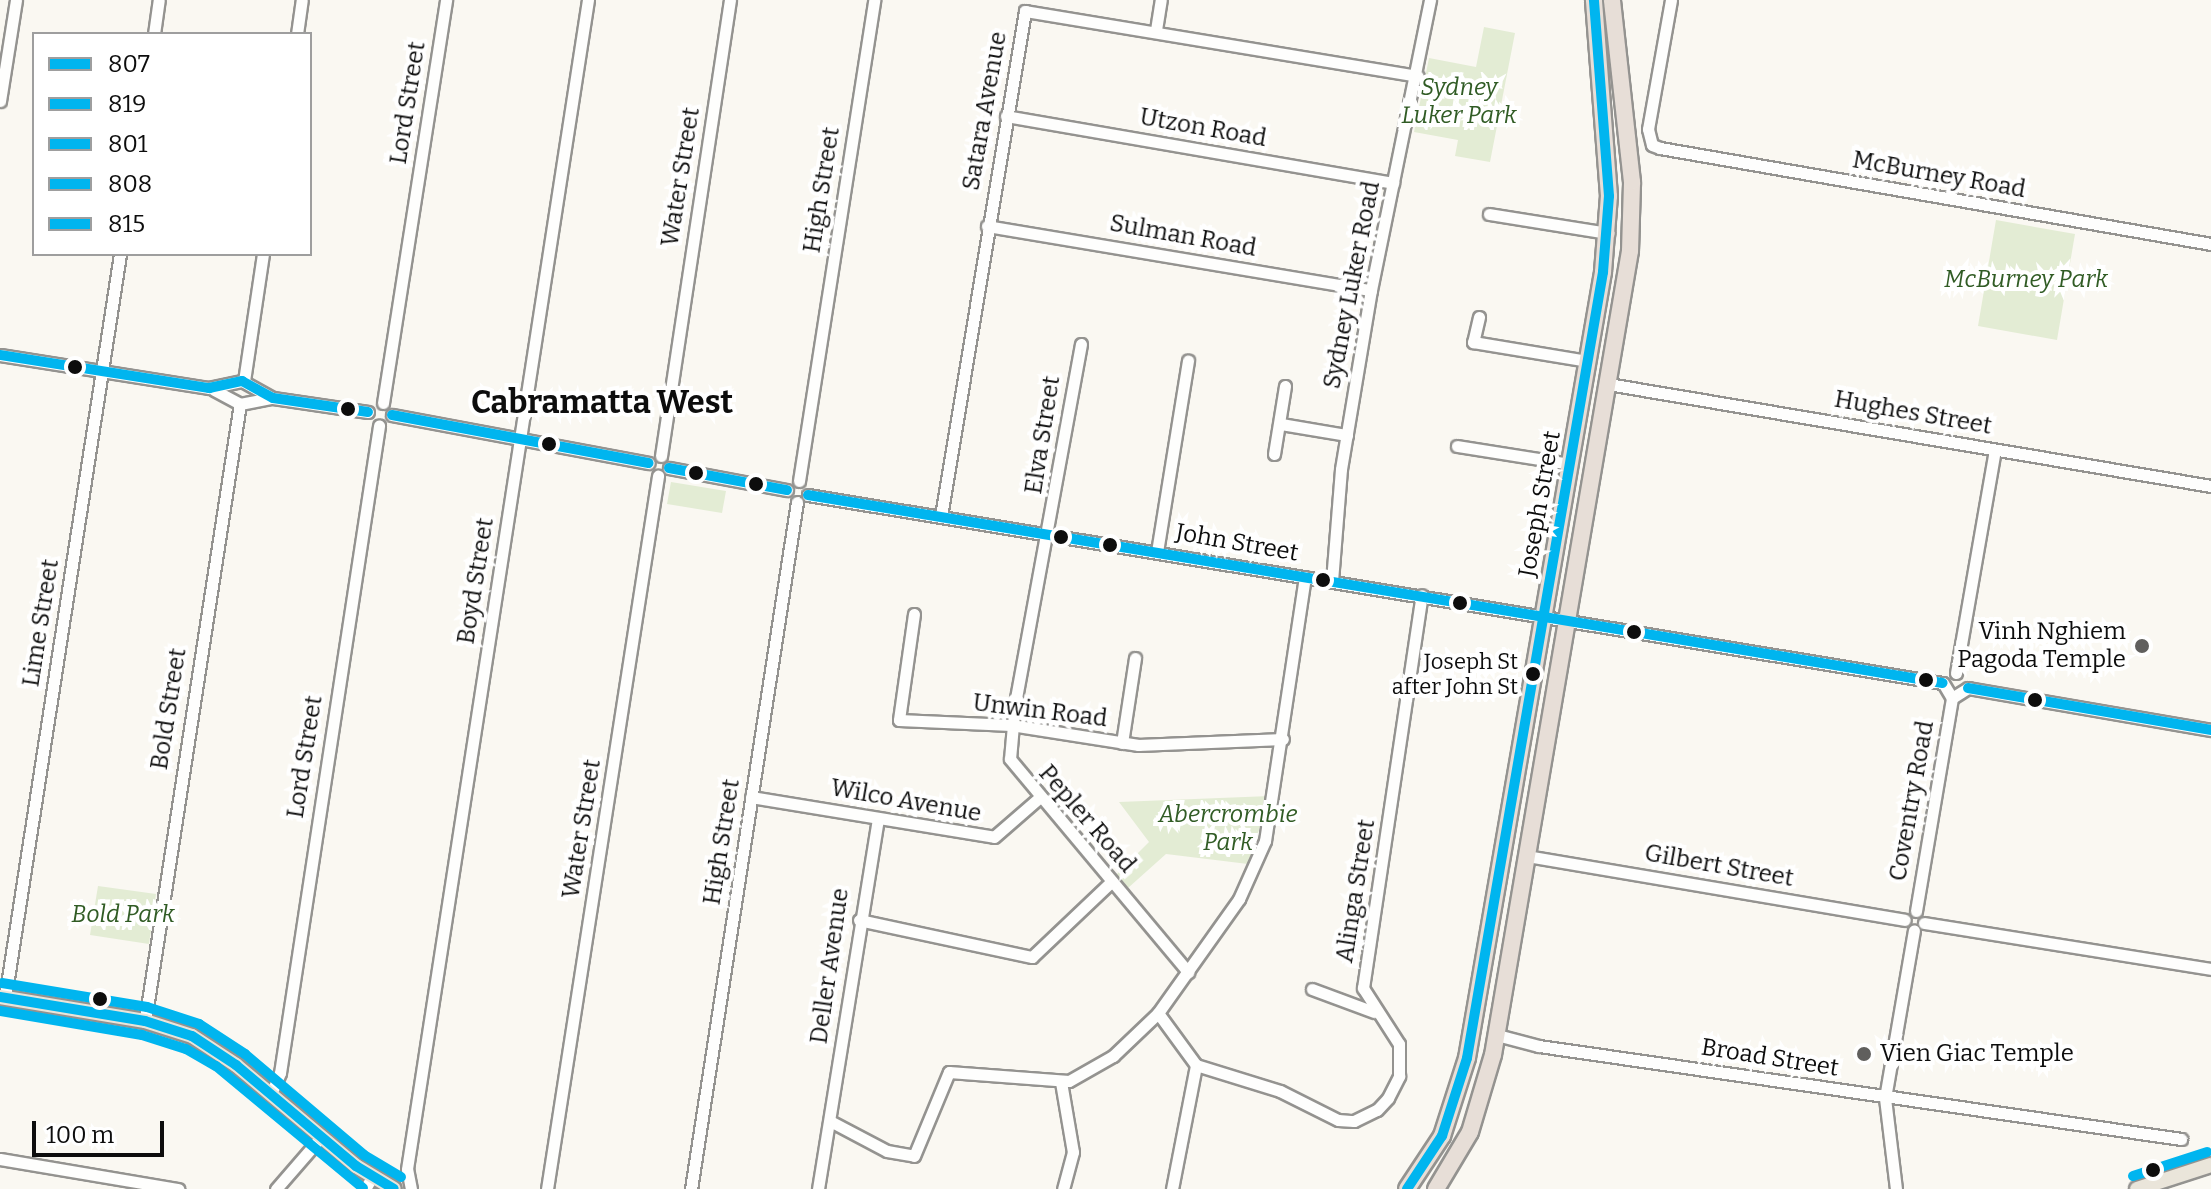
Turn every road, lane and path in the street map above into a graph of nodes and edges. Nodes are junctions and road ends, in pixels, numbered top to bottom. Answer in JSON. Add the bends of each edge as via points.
{"nodes":[{"id":1,"x":16,"y":0,"type":"edge"},
{"id":2,"x":159,"y":0,"type":"edge"},
{"id":3,"x":302,"y":0,"type":"edge"},
{"id":4,"x":446,"y":0,"type":"edge"},
{"id":5,"x":588,"y":0,"type":"edge"},
{"id":6,"x":730,"y":0,"type":"edge"},
{"id":7,"x":874,"y":0,"type":"edge"},
{"id":8,"x":1161,"y":0,"type":"edge"},
{"id":9,"x":1430,"y":0,"type":"edge"},
{"id":10,"x":1594,"y":0,"type":"edge"},
{"id":11,"x":1612,"y":0,"type":"edge"},
{"id":12,"x":1671,"y":0,"type":"edge"},
{"id":13,"x":1156,"y":30,"type":"junction"},
{"id":14,"x":154,"y":32,"type":"edge"},
{"id":15,"x":297,"y":32,"type":"edge"},
{"id":16,"x":1418,"y":76,"type":"junction"},
{"id":17,"x":0,"y":101,"type":"edge"},
{"id":18,"x":1006,"y":116,"type":"junction"},
{"id":19,"x":1393,"y":183,"type":"junction"},
{"id":20,"x":1489,"y":214,"type":"dead end"},
{"id":21,"x":987,"y":226,"type":"junction"},
{"id":22,"x":1608,"y":233,"type":"junction"},
{"id":23,"x":2211,"y":244,"type":"edge"},
{"id":24,"x":120,"y":256,"type":"edge"},
{"id":25,"x":263,"y":256,"type":"edge"},
{"id":26,"x":1371,"y":290,"type":"junction"},
{"id":27,"x":1479,"y":317,"type":"dead end"},
{"id":28,"x":1081,"y":344,"type":"dead end"},
{"id":29,"x":0,"y":355,"type":"edge"},
{"id":30,"x":1188,"y":360,"type":"dead end"},
{"id":31,"x":1588,"y":361,"type":"junction"},
{"id":32,"x":102,"y":372,"type":"junction"},
{"id":33,"x":1608,"y":384,"type":"junction"},
{"id":34,"x":1285,"y":386,"type":"dead end"},
{"id":35,"x":242,"y":393,"type":"junction"},
{"id":36,"x":383,"y":403,"type":"junction"},
{"id":37,"x":368,"y":412,"type":"junction"},
{"id":38,"x":392,"y":415,"type":"junction"},
{"id":39,"x":1281,"y":424,"type":"junction"},
{"id":40,"x":379,"y":426,"type":"junction"},
{"id":41,"x":1347,"y":435,"type":"junction"},
{"id":42,"x":521,"y":437,"type":"junction"},
{"id":43,"x":1457,"y":446,"type":"dead end"},
{"id":44,"x":1995,"y":450,"type":"junction"},
{"id":45,"x":1274,"y":454,"type":"dead end"},
{"id":46,"x":661,"y":456,"type":"junction"},
{"id":47,"x":649,"y":463,"type":"junction"},
{"id":48,"x":1571,"y":464,"type":"junction"},
{"id":49,"x":669,"y":468,"type":"junction"},
{"id":50,"x":658,"y":476,"type":"junction"},
{"id":51,"x":799,"y":481,"type":"junction"},
{"id":52,"x":2211,"y":486,"type":"edge"},
{"id":53,"x":787,"y":490,"type":"junction"},
{"id":54,"x":808,"y":495,"type":"junction"},
{"id":55,"x":797,"y":502,"type":"junction"},
{"id":56,"x":941,"y":516,"type":"junction"},
{"id":57,"x":1046,"y":533,"type":"junction"},
{"id":58,"x":1157,"y":552,"type":"junction"},
{"id":59,"x":1305,"y":577,"type":"junction"},
{"id":60,"x":1332,"y":581,"type":"junction"},
{"id":61,"x":1422,"y":595,"type":"junction"},
{"id":62,"x":914,"y":614,"type":"dead end"},
{"id":63,"x":1546,"y":616,"type":"junction"},
{"id":64,"x":1566,"y":619,"type":"junction"},
{"id":65,"x":1135,"y":658,"type":"dead end"},
{"id":66,"x":1956,"y":673,"type":"junction"},
{"id":67,"x":1943,"y":683,"type":"junction"},
{"id":68,"x":1968,"y":688,"type":"junction"},
{"id":69,"x":1952,"y":698,"type":"junction"},
{"id":70,"x":1011,"y":725,"type":"junction"},
{"id":71,"x":2211,"y":730,"type":"edge"},
{"id":72,"x":1283,"y":739,"type":"junction"},
{"id":73,"x":1122,"y":743,"type":"junction"},
{"id":74,"x":751,"y":797,"type":"junction"},
{"id":75,"x":1039,"y":798,"type":"junction"},
{"id":76,"x":878,"y":819,"type":"junction"},
{"id":77,"x":1527,"y":856,"type":"junction"},
{"id":78,"x":1112,"y":881,"type":"junction"},
{"id":79,"x":1916,"y":911,"type":"junction"},
{"id":80,"x":859,"y":920,"type":"junction"},
{"id":81,"x":1905,"y":920,"type":"junction"},
{"id":82,"x":1924,"y":923,"type":"junction"},
{"id":83,"x":1914,"y":930,"type":"junction"},
{"id":84,"x":2211,"y":969,"type":"edge"},
{"id":85,"x":1188,"y":972,"type":"junction"},
{"id":86,"x":1312,"y":989,"type":"dead end"},
{"id":87,"x":2,"y":998,"type":"edge"},
{"id":88,"x":1374,"y":1012,"type":"junction"},
{"id":89,"x":1158,"y":1013,"type":"junction"},
{"id":90,"x":145,"y":1021,"type":"junction"},
{"id":91,"x":1497,"y":1035,"type":"junction"},
{"id":92,"x":1196,"y":1065,"type":"junction"},
{"id":93,"x":1061,"y":1082,"type":"junction"},
{"id":94,"x":271,"y":1094,"type":"junction"},
{"id":95,"x":1885,"y":1098,"type":"junction"},
{"id":96,"x":830,"y":1121,"type":"junction"},
{"id":97,"x":321,"y":1137,"type":"junction"},
{"id":98,"x":2181,"y":1139,"type":"dead end"},
{"id":99,"x":0,"y":1159,"type":"edge"},
{"id":100,"x":2211,"y":1165,"type":"edge"},
{"id":101,"x":407,"y":1169,"type":"junction"},
{"id":102,"x":369,"y":1183,"type":"edge"},
{"id":103,"x":390,"y":1187,"type":"edge"},
{"id":104,"x":1176,"y":1188,"type":"edge"},
{"id":105,"x":178,"y":1189,"type":"edge"},
{"id":106,"x":276,"y":1189,"type":"edge"},
{"id":107,"x":411,"y":1189,"type":"edge"},
{"id":108,"x":547,"y":1189,"type":"edge"},
{"id":109,"x":691,"y":1189,"type":"edge"},
{"id":110,"x":818,"y":1189,"type":"edge"},
{"id":111,"x":1063,"y":1189,"type":"edge"},
{"id":112,"x":1407,"y":1189,"type":"edge"},
{"id":113,"x":1436,"y":1189,"type":"edge"},
{"id":114,"x":1896,"y":1189,"type":"edge"},
{"id":115,"x":2137,"y":1189,"type":"edge"}],
"edges":[{"from":1,"to":17,"type":"street"},
{"from":2,"to":14,"type":"street"},
{"from":3,"to":15,"type":"street"},
{"from":4,"to":36,"type":"street","name":"Lord Street"},
{"from":5,"to":42,"type":"street","name":"Boyd Street"},
{"from":6,"to":46,"type":"street","name":"Water Street"},
{"from":7,"to":51,"type":"street","name":"High Street"},
{"from":8,"to":13,"type":"street"},
{"from":9,"to":16,"type":"street","name":"Sydney Luker Road"},
{"from":10,"to":22,"type":"highway","name":"Joseph Street","via":[[1609,178]]},
{"from":11,"to":33,"type":"highway","name":"Joseph Street","via":[[1633,215]]},
{"from":12,"to":23,"type":"street","name":"McBurney Road","via":[[1648,129],[1652,145]]},
{"from":13,"to":16,"type":"street","name":"Satara Avenue"},
{"from":13,"to":18,"type":"street","name":"Satara Avenue","via":[[1025,11]]},
{"from":16,"to":19,"type":"street","name":"Sydney Luker Road"},
{"from":18,"to":19,"type":"street","name":"Utzon Road"},
{"from":18,"to":21,"type":"street","name":"Satara Avenue"},
{"from":19,"to":26,"type":"street","name":"Sydney Luker Road"},
{"from":20,"to":22,"type":"street"},
{"from":21,"to":26,"type":"street","name":"Sulman Road"},
{"from":21,"to":56,"type":"street","name":"Satara Avenue"},
{"from":22,"to":31,"type":"highway","name":"Joseph Street"},
{"from":24,"to":32,"type":"street","name":"Lime Street"},
{"from":25,"to":35,"type":"street","name":"Bold Street"},
{"from":26,"to":41,"type":"street","name":"Sydney Luker Road"},
{"from":27,"to":31,"type":"street","via":[[1473,342]]},
{"from":28,"to":57,"type":"street","name":"Elva Street"},
{"from":29,"to":32,"type":"street"},
{"from":30,"to":58,"type":"street"},
{"from":31,"to":48,"type":"highway","name":"Joseph Street"},
{"from":32,"to":35,"type":"street"},
{"from":32,"to":87,"type":"street","name":"Lime Street"},
{"from":33,"to":44,"type":"street","name":"Hughes Street"},
{"from":33,"to":64,"type":"highway","name":"Joseph Street"},
{"from":34,"to":39,"type":"street"},
{"from":35,"to":37,"type":"street"},
{"from":35,"to":90,"type":"street","name":"Bold Street"},
{"from":36,"to":37,"type":"street"},
{"from":36,"to":38,"type":"street"},
{"from":37,"to":40,"type":"street","via":[[371,423]]},
{"from":38,"to":40,"type":"street"},
{"from":38,"to":42,"type":"street"},
{"from":39,"to":41,"type":"street"},
{"from":39,"to":45,"type":"street"},
{"from":40,"to":94,"type":"street","name":"Lord Street","via":[[280,1073]]},
{"from":41,"to":60,"type":"street","name":"Sydney Luker Road"},
{"from":42,"to":47,"type":"street"},
{"from":42,"to":101,"type":"street","name":"Boyd Street"},
{"from":43,"to":48,"type":"street"},
{"from":44,"to":52,"type":"street","name":"Hughes Street"},
{"from":44,"to":66,"type":"street"},
{"from":46,"to":47,"type":"street"},
{"from":46,"to":49,"type":"street"},
{"from":47,"to":50,"type":"street"},
{"from":48,"to":63,"type":"highway","name":"Joseph Street"},
{"from":49,"to":50,"type":"street"},
{"from":49,"to":53,"type":"street"},
{"from":50,"to":108,"type":"street","name":"Water Street"},
{"from":51,"to":53,"type":"street"},
{"from":51,"to":54,"type":"street","via":[[807,485]]},
{"from":53,"to":55,"type":"street"},
{"from":54,"to":55,"type":"street"},
{"from":54,"to":56,"type":"street","name":"John Street"},
{"from":55,"to":74,"type":"street","name":"High Street"},
{"from":56,"to":57,"type":"street","name":"John Street"},
{"from":57,"to":58,"type":"street","name":"John Street"},
{"from":57,"to":70,"type":"street","name":"Pepler Road"},
{"from":58,"to":59,"type":"street","name":"John Street"},
{"from":59,"to":60,"type":"street","name":"John Street"},
{"from":59,"to":72,"type":"street"},
{"from":60,"to":61,"type":"street","name":"John Street"},
{"from":61,"to":63,"type":"street","name":"John Street"},
{"from":61,"to":88,"type":"street","name":"Alinga Street","via":[[1363,988]]},
{"from":62,"to":70,"type":"street","name":"Unwin Road","via":[[899,720]]},
{"from":63,"to":64,"type":"street","name":"John Street"},
{"from":63,"to":112,"type":"highway","name":"Joseph Street","via":[[1467,1058],[1442,1136]]},
{"from":64,"to":67,"type":"street","name":"John Street"},
{"from":64,"to":77,"type":"highway","name":"Joseph Street"},
{"from":65,"to":73,"type":"street"},
{"from":66,"to":67,"type":"street"},
{"from":66,"to":68,"type":"street","via":[[1964,676]]},
{"from":67,"to":69,"type":"street"},
{"from":68,"to":69,"type":"street"},
{"from":68,"to":71,"type":"street"},
{"from":69,"to":79,"type":"street","name":"Coventry Road"},
{"from":70,"to":73,"type":"street","name":"Unwin Road"},
{"from":70,"to":75,"type":"street","name":"Pepler Road","via":[[1010,759]]},
{"from":72,"to":73,"type":"street","name":"Unwin Road"},
{"from":72,"to":85,"type":"street","via":[[1257,862],[1239,899]]},
{"from":74,"to":76,"type":"street","name":"Wilco Avenue"},
{"from":74,"to":109,"type":"street","name":"High Street"},
{"from":75,"to":76,"type":"street","name":"Wilco Avenue","via":[[994,837]]},
{"from":75,"to":78,"type":"street","name":"Pepler Road"},
{"from":76,"to":80,"type":"street","name":"Deller Avenue"},
{"from":77,"to":81,"type":"street","name":"Gilbert Street"},
{"from":77,"to":91,"type":"highway","name":"Joseph Street"},
{"from":78,"to":80,"type":"street","via":[[1032,957]]},
{"from":78,"to":85,"type":"street","name":"Pepler Road"},
{"from":79,"to":81,"type":"street"},
{"from":79,"to":82,"type":"street"},
{"from":80,"to":96,"type":"street","name":"Deller Avenue"},
{"from":81,"to":83,"type":"street"},
{"from":82,"to":83,"type":"street"},
{"from":82,"to":84,"type":"street"},
{"from":83,"to":95,"type":"street"},
{"from":85,"to":89,"type":"street"},
{"from":86,"to":88,"type":"street"},
{"from":87,"to":90,"type":"main road"},
{"from":88,"to":92,"type":"street","name":"Alinga Street","via":[[1399,1044],[1399,1076],[1377,1110],[1354,1121],[1338,1120],[1280,1091]]},
{"from":89,"to":92,"type":"street"},
{"from":89,"to":93,"type":"street","via":[[1113,1056]]},
{"from":90,"to":94,"type":"main road","via":[[210,1046]]},
{"from":91,"to":95,"type":"street","name":"Broad Street"},
{"from":91,"to":113,"type":"highway","name":"Joseph Street","via":[[1470,1132]]},
{"from":92,"to":104,"type":"street"},
{"from":93,"to":96,"type":"street","via":[[949,1072],[914,1156],[887,1151]]},
{"from":93,"to":111,"type":"street","via":[[1073,1152]]},
{"from":94,"to":97,"type":"main road"},
{"from":95,"to":98,"type":"street","name":"Broad Street"},
{"from":95,"to":114,"type":"street"},
{"from":96,"to":110,"type":"street","name":"Deller Avenue"},
{"from":97,"to":102,"type":"main road"},
{"from":97,"to":106,"type":"street"},
{"from":99,"to":105,"type":"street"},
{"from":100,"to":115,"type":"main road"},
{"from":101,"to":103,"type":"street"},
{"from":101,"to":107,"type":"street","name":"Boyd Street"},
{"from":102,"to":103,"type":"main road"}]}
